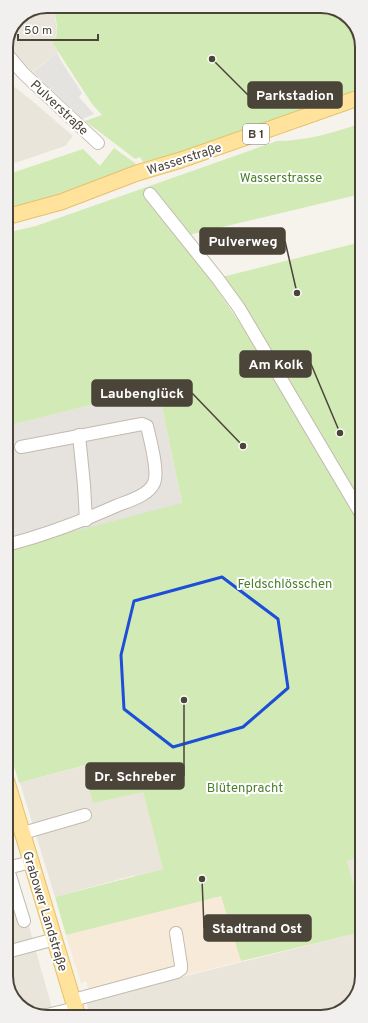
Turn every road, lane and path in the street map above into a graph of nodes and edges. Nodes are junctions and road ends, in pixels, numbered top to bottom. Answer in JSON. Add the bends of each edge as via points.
{"nodes":[{"id":1,"x":13,"y":61,"type":"edge"},
{"id":2,"x":355,"y":99,"type":"edge"},
{"id":3,"x":98,"y":143,"type":"dead end"},
{"id":4,"x":150,"y":194,"type":"dead end"},
{"id":5,"x":13,"y":216,"type":"edge"},
{"id":6,"x":79,"y":435,"type":"junction"},
{"id":7,"x":21,"y":447,"type":"dead end"},
{"id":8,"x":355,"y":504,"type":"edge"},
{"id":9,"x":86,"y":520,"type":"junction"},
{"id":10,"x":13,"y":543,"type":"edge"},
{"id":11,"x":13,"y":802,"type":"edge"},
{"id":12,"x":85,"y":815,"type":"dead end"},
{"id":13,"x":22,"y":833,"type":"junction"},
{"id":14,"x":31,"y":862,"type":"junction"},
{"id":15,"x":13,"y":866,"type":"edge"},
{"id":16,"x":13,"y":886,"type":"edge"},
{"id":17,"x":24,"y":921,"type":"dead end"},
{"id":18,"x":176,"y":933,"type":"dead end"},
{"id":19,"x":55,"y":939,"type":"junction"},
{"id":20,"x":13,"y":950,"type":"edge"},
{"id":21,"x":76,"y":1008,"type":"edge"}],
"edges":[{"from":1,"to":3,"type":"street","name":"Pulverstraße"},
{"from":2,"to":5,"type":"main road","name":"Wasserstraße","number":"B 1","via":[[137,173],[61,202]]},
{"from":4,"to":8,"type":"street","via":[[239,308]]},
{"from":6,"to":7,"type":"street"},
{"from":6,"to":9,"type":"street"},
{"from":6,"to":9,"type":"street","via":[[142,424],[147,426],[156,477],[154,484],[145,494]]},
{"from":9,"to":10,"type":"street"},
{"from":11,"to":13,"type":"main road","name":"Grabower Landstraße"},
{"from":12,"to":13,"type":"street"},
{"from":13,"to":14,"type":"main road","name":"Grabower Landstraße"},
{"from":14,"to":15,"type":"street"},
{"from":14,"to":19,"type":"main road","name":"Grabower Landstraße"},
{"from":16,"to":17,"type":"street"},
{"from":18,"to":21,"type":"street","via":[[181,969]]},
{"from":19,"to":20,"type":"street"},
{"from":19,"to":21,"type":"main road","name":"Grabower Landstraße"}]}
